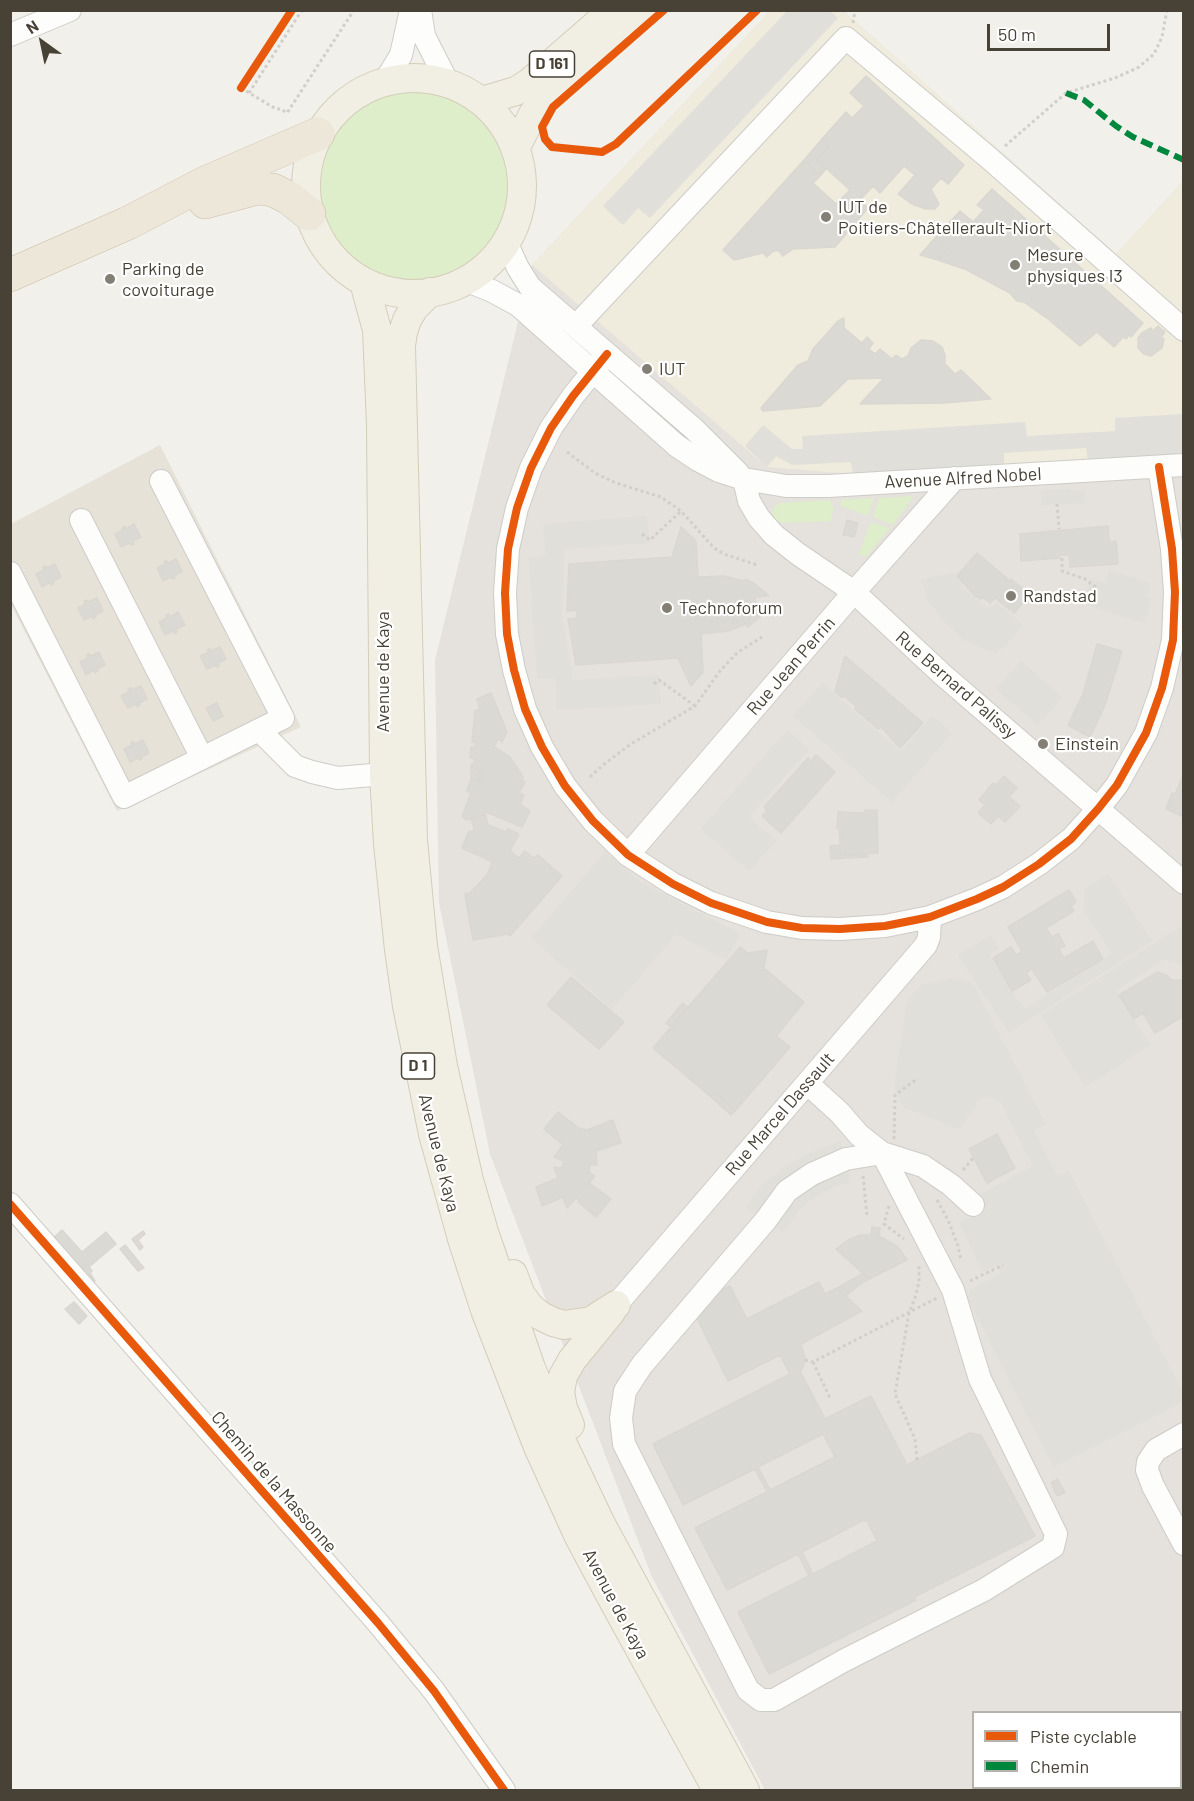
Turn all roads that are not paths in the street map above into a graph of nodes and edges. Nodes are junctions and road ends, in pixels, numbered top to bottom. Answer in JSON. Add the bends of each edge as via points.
{"nodes":[{"id":1,"x":70,"y":10,"type":"edge"},
{"id":2,"x":411,"y":10,"type":"edge"},
{"id":3,"x":420,"y":10,"type":"edge"},
{"id":4,"x":613,"y":10,"type":"edge"},
{"id":5,"x":644,"y":10,"type":"edge"},
{"id":6,"x":10,"y":35,"type":"edge"},
{"id":7,"x":385,"y":81,"type":"junction"},
{"id":8,"x":448,"y":83,"type":"junction"},
{"id":9,"x":482,"y":101,"type":"junction"},
{"id":10,"x":318,"y":134,"type":"junction"},
{"id":11,"x":515,"y":149,"type":"junction"},
{"id":12,"x":309,"y":214,"type":"junction"},
{"id":13,"x":128,"y":223,"type":"junction"},
{"id":14,"x":506,"y":242,"type":"junction"},
{"id":15,"x":10,"y":275,"type":"edge"},
{"id":16,"x":465,"y":280,"type":"junction"},
{"id":17,"x":364,"y":282,"type":"junction"},
{"id":18,"x":430,"y":292,"type":"junction"},
{"id":19,"x":576,"y":326,"type":"junction"},
{"id":20,"x":1184,"y":330,"type":"edge"},
{"id":21,"x":600,"y":362,"type":"junction"},
{"id":22,"x":1184,"y":465,"type":"edge"},
{"id":23,"x":1159,"y":467,"type":"junction"},
{"id":24,"x":955,"y":478,"type":"junction"},
{"id":25,"x":744,"y":479,"type":"junction"},
{"id":26,"x":161,"y":481,"type":"dead end"},
{"id":27,"x":81,"y":520,"type":"dead end"},
{"id":28,"x":10,"y":573,"type":"edge"},
{"id":29,"x":854,"y":592,"type":"junction"},
{"id":30,"x":259,"y":730,"type":"junction"},
{"id":31,"x":202,"y":758,"type":"junction"},
{"id":32,"x":384,"y":774,"type":"junction"},
{"id":33,"x":1098,"y":809,"type":"junction"},
{"id":34,"x":628,"y":855,"type":"junction"},
{"id":35,"x":1184,"y":883,"type":"edge"},
{"id":36,"x":417,"y":895,"type":"junction"},
{"id":37,"x":930,"y":917,"type":"junction"},
{"id":38,"x":807,"y":1083,"type":"junction"},
{"id":39,"x":888,"y":1147,"type":"junction"},
{"id":40,"x":10,"y":1204,"type":"edge"},
{"id":41,"x":973,"y":1205,"type":"dead end"},
{"id":42,"x":615,"y":1305,"type":"junction"},
{"id":43,"x":1184,"y":1434,"type":"edge"},
{"id":44,"x":1184,"y":1544,"type":"edge"},
{"id":45,"x":639,"y":1598,"type":"junction"},
{"id":46,"x":504,"y":1791,"type":"edge"},
{"id":47,"x":717,"y":1791,"type":"edge"},
{"id":48,"x":745,"y":1791,"type":"edge"}],
"edges":[{"from":1,"to":6,"type":"street"},
{"from":2,"to":7,"type":"street","via":[[401,55]]},
{"from":3,"to":8,"type":"street","via":[[424,36]]},
{"from":4,"to":9,"type":"main road","number":"D 161","via":[[530,82],[516,91]]},
{"from":5,"to":11,"type":"main road","number":"D 161","via":[[544,100]]},
{"from":7,"to":8,"type":"main road","via":[[427,78]]},
{"from":7,"to":10,"type":"main road","via":[[358,93],[336,111]]},
{"from":8,"to":9,"type":"main road"},
{"from":9,"to":11,"type":"main road","via":[[502,123]]},
{"from":10,"to":12,"type":"main road","via":[[305,187]]},
{"from":10,"to":13,"type":"highway","via":[[205,183]]},
{"from":11,"to":14,"type":"main road","via":[[521,172],[521,196]]},
{"from":12,"to":13,"type":"highway","via":[[273,190],[257,188]]},
{"from":12,"to":17,"type":"main road","via":[[329,254]]},
{"from":13,"to":15,"type":"highway"},
{"from":14,"to":16,"type":"main road","via":[[488,264]]},
{"from":14,"to":19,"type":"street","name":"Avenue Alfred Nobel","via":[[530,287]]},
{"from":16,"to":18,"type":"main road"},
{"from":16,"to":21,"type":"street","name":"Avenue Alfred Nobel","via":[[518,305]]},
{"from":17,"to":18,"type":"main road","via":[[407,294]]},
{"from":17,"to":32,"type":"main road","name":"Avenue de Kaya","number":"D 1","via":[[374,313],[378,351]]},
{"from":18,"to":36,"type":"main road","name":"Avenue de Kaya","number":"D 1","via":[[407,320],[401,346]]},
{"from":19,"to":20,"type":"street","via":[[846,38]]},
{"from":19,"to":21,"type":"street","name":"Avenue Alfred Nobel"},
{"from":21,"to":25,"type":"street","name":"Avenue Alfred Nobel","via":[[677,446],[719,471]]},
{"from":21,"to":34,"type":"street","via":[[551,428],[517,508],[508,549],[507,634],[525,709],[542,747],[578,803]]},
{"from":22,"to":23,"type":"street","name":"Avenue Alfred Nobel"},
{"from":23,"to":24,"type":"street","name":"Avenue Alfred Nobel"},
{"from":23,"to":33,"type":"street","via":[[1172,549],[1173,640],[1146,733],[1117,785]]},
{"from":24,"to":25,"type":"street","name":"Avenue Alfred Nobel","via":[[796,486]]},
{"from":24,"to":29,"type":"street","name":"Rue Jean Perrin"},
{"from":25,"to":29,"type":"street","name":"Rue Bernard Palissy","via":[[749,501],[774,535]]},
{"from":26,"to":30,"type":"street","via":[[283,718]]},
{"from":27,"to":31,"type":"street"},
{"from":28,"to":31,"type":"street","via":[[124,797]]},
{"from":29,"to":33,"type":"street","name":"Rue Bernard Palissy"},
{"from":29,"to":34,"type":"street","name":"Rue Jean Perrin"},
{"from":30,"to":31,"type":"street"},
{"from":30,"to":32,"type":"street","via":[[295,766],[312,772],[338,778]]},
{"from":32,"to":47,"type":"main road","name":"Avenue de Kaya","number":"D 1","via":[[395,919],[416,1057],[446,1184],[484,1310],[538,1447],[579,1537]]},
{"from":33,"to":35,"type":"street","name":"Rue Bernard Palissy"},
{"from":33,"to":37,"type":"street","via":[[1071,839],[1039,864],[968,904]]},
{"from":34,"to":37,"type":"street","via":[[711,903],[767,922],[840,929]]},
{"from":36,"to":42,"type":"main road","via":[[484,1190],[521,1295],[541,1316],[564,1324],[591,1321]]},
{"from":36,"to":45,"type":"main road","name":"Avenue de Kaya","number":"D 1","via":[[443,1066],[484,1232],[527,1357],[561,1440]]},
{"from":37,"to":38,"type":"street","name":"Rue Marcel Dassault","via":[[926,945]]},
{"from":38,"to":39,"type":"street","via":[[860,1135]]},
{"from":38,"to":42,"type":"street","name":"Rue Marcel Dassault"},
{"from":39,"to":39,"type":"street","via":[[953,1290],[980,1379],[1056,1534],[1053,1547],[984,1590],[774,1700],[761,1700],[748,1690],[624,1444],[621,1418],[625,1391],[642,1365],[787,1191],[812,1174],[846,1159]]},
{"from":39,"to":41,"type":"street","via":[[951,1185]]},
{"from":40,"to":46,"type":"street","name":"Chemin de la Massonne","via":[[378,1623],[434,1691]]},
{"from":42,"to":45,"type":"main road","via":[[572,1360],[560,1392]]},
{"from":43,"to":44,"type":"street","via":[[1156,1450],[1148,1462],[1153,1486]]},
{"from":45,"to":48,"type":"main road","name":"Avenue de Kaya","number":"D 1"}]}
